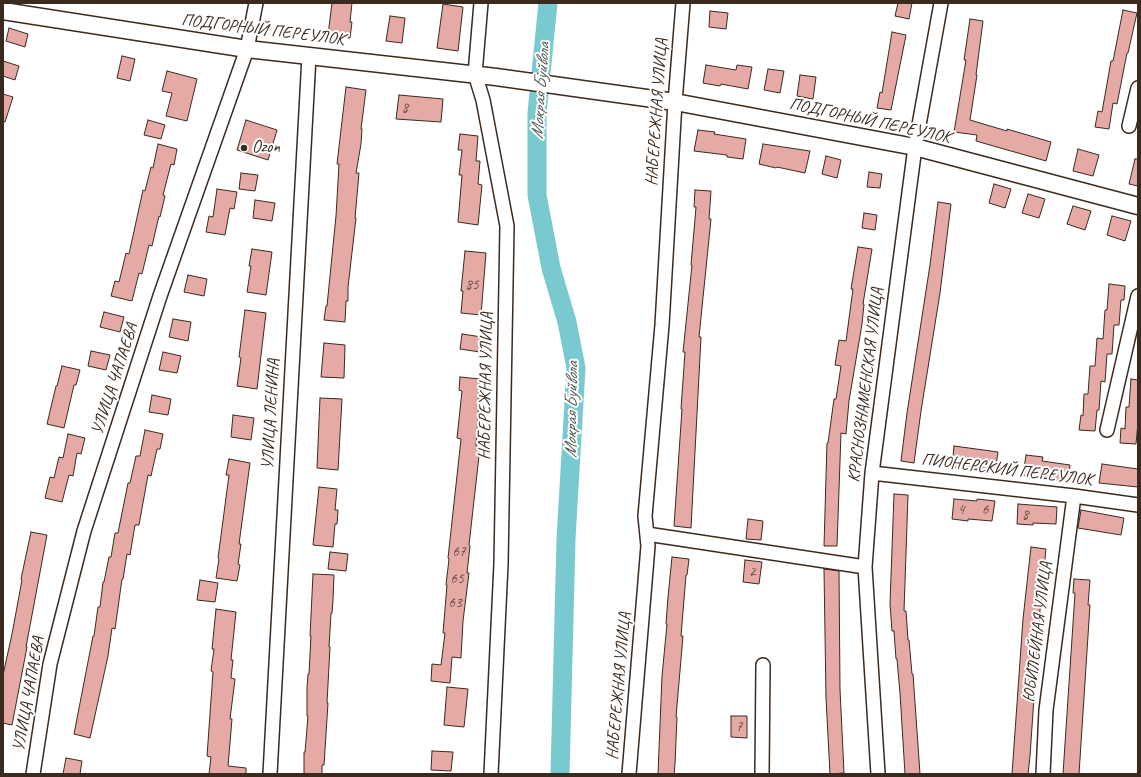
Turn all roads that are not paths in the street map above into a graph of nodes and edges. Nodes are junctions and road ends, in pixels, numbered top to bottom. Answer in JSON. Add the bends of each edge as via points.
{"nodes":[{"id":1,"x":256,"y":3,"type":"edge"},
{"id":2,"x":481,"y":3,"type":"edge"},
{"id":3,"x":683,"y":3,"type":"edge"},
{"id":4,"x":942,"y":3,"type":"edge"},
{"id":5,"x":3,"y":11,"type":"edge"},
{"id":6,"x":247,"y":49,"type":"junction"},
{"id":7,"x":309,"y":56,"type":"junction"},
{"id":8,"x":475,"y":74,"type":"junction"},
{"id":9,"x":1138,"y":88,"type":"edge"},
{"id":10,"x":674,"y":102,"type":"junction"},
{"id":11,"x":1129,"y":126,"type":"dead end"},
{"id":12,"x":915,"y":147,"type":"junction"},
{"id":13,"x":1138,"y":206,"type":"edge"},
{"id":14,"x":1138,"y":296,"type":"edge"},
{"id":15,"x":1107,"y":430,"type":"dead end"},
{"id":16,"x":872,"y":472,"type":"junction"},
{"id":17,"x":1074,"y":496,"type":"junction"},
{"id":18,"x":1138,"y":505,"type":"edge"},
{"id":19,"x":647,"y":534,"type":"junction"},
{"id":20,"x":865,"y":567,"type":"junction"},
{"id":21,"x":763,"y":665,"type":"dead end"},
{"id":22,"x":33,"y":774,"type":"edge"},
{"id":23,"x":270,"y":774,"type":"edge"},
{"id":24,"x":491,"y":774,"type":"edge"},
{"id":25,"x":629,"y":774,"type":"edge"},
{"id":26,"x":762,"y":774,"type":"edge"},
{"id":27,"x":878,"y":774,"type":"edge"},
{"id":28,"x":1043,"y":774,"type":"edge"}],
"edges":[{"from":1,"to":6,"type":"street","name":"УЛИЦА ЧАПАЕВА"},
{"from":2,"to":8,"type":"street","name":"НАБЕРЕЖНАЯ УЛИЦА"},
{"from":3,"to":10,"type":"street","name":"НАБЕРЕЖНАЯ УЛИЦА"},
{"from":4,"to":12,"type":"street","name":"КРАСНОЗНАМЕНСКАЯ УЛИЦА"},
{"from":5,"to":6,"type":"main road","name":"ПОДГОРНЫЙ ПЕРЕУЛОК"},
{"from":6,"to":7,"type":"main road","name":"ПОДГОРНЫЙ ПЕРЕУЛОК"},
{"from":6,"to":22,"type":"street","name":"УЛИЦА ЧАПАЕВА","via":[[160,296],[84,531],[50,664]]},
{"from":7,"to":8,"type":"main road","name":"ПОДГОРНЫЙ ПЕРЕУЛОК"},
{"from":7,"to":23,"type":"street","name":"УЛИЦА ЛЕНИНА"},
{"from":8,"to":10,"type":"main road","name":"ПОДГОРНЫЙ ПЕРЕУЛОК"},
{"from":8,"to":24,"type":"street","name":"НАБЕРЕЖНАЯ УЛИЦА","via":[[483,100],[507,226],[501,564]]},
{"from":9,"to":11,"type":"street"},
{"from":10,"to":12,"type":"main road","name":"ПОДГОРНЫЙ ПЕРЕУЛОК"},
{"from":10,"to":19,"type":"street","name":"НАБЕРЕЖНАЯ УЛИЦА","via":[[662,325],[645,516]]},
{"from":12,"to":13,"type":"main road","name":"ПОДГОРНЫЙ ПЕРЕУЛОК"},
{"from":12,"to":16,"type":"street","name":"КРАСНОЗНАМЕНСКАЯ УЛИЦА"},
{"from":14,"to":15,"type":"street"},
{"from":16,"to":17,"type":"street","name":"ПИОНЕРСКИЙ ПЕРЕУЛОК"},
{"from":16,"to":20,"type":"street","name":"КРАСНОЗНАМЕНСКАЯ УЛИЦА"},
{"from":17,"to":18,"type":"street","name":"ПИОНЕРСКИЙ ПЕРЕУЛОК"},
{"from":17,"to":28,"type":"street","name":"ЮБИЛЕЙНАЯ УЛИЦА","via":[[1046,710]]},
{"from":19,"to":20,"type":"street"},
{"from":19,"to":25,"type":"street","name":"НАБЕРЕЖНАЯ УЛИЦА"},
{"from":20,"to":27,"type":"street","name":"КРАСНОЗНАМЕНСКАЯ УЛИЦА"},
{"from":21,"to":26,"type":"street"}]}
